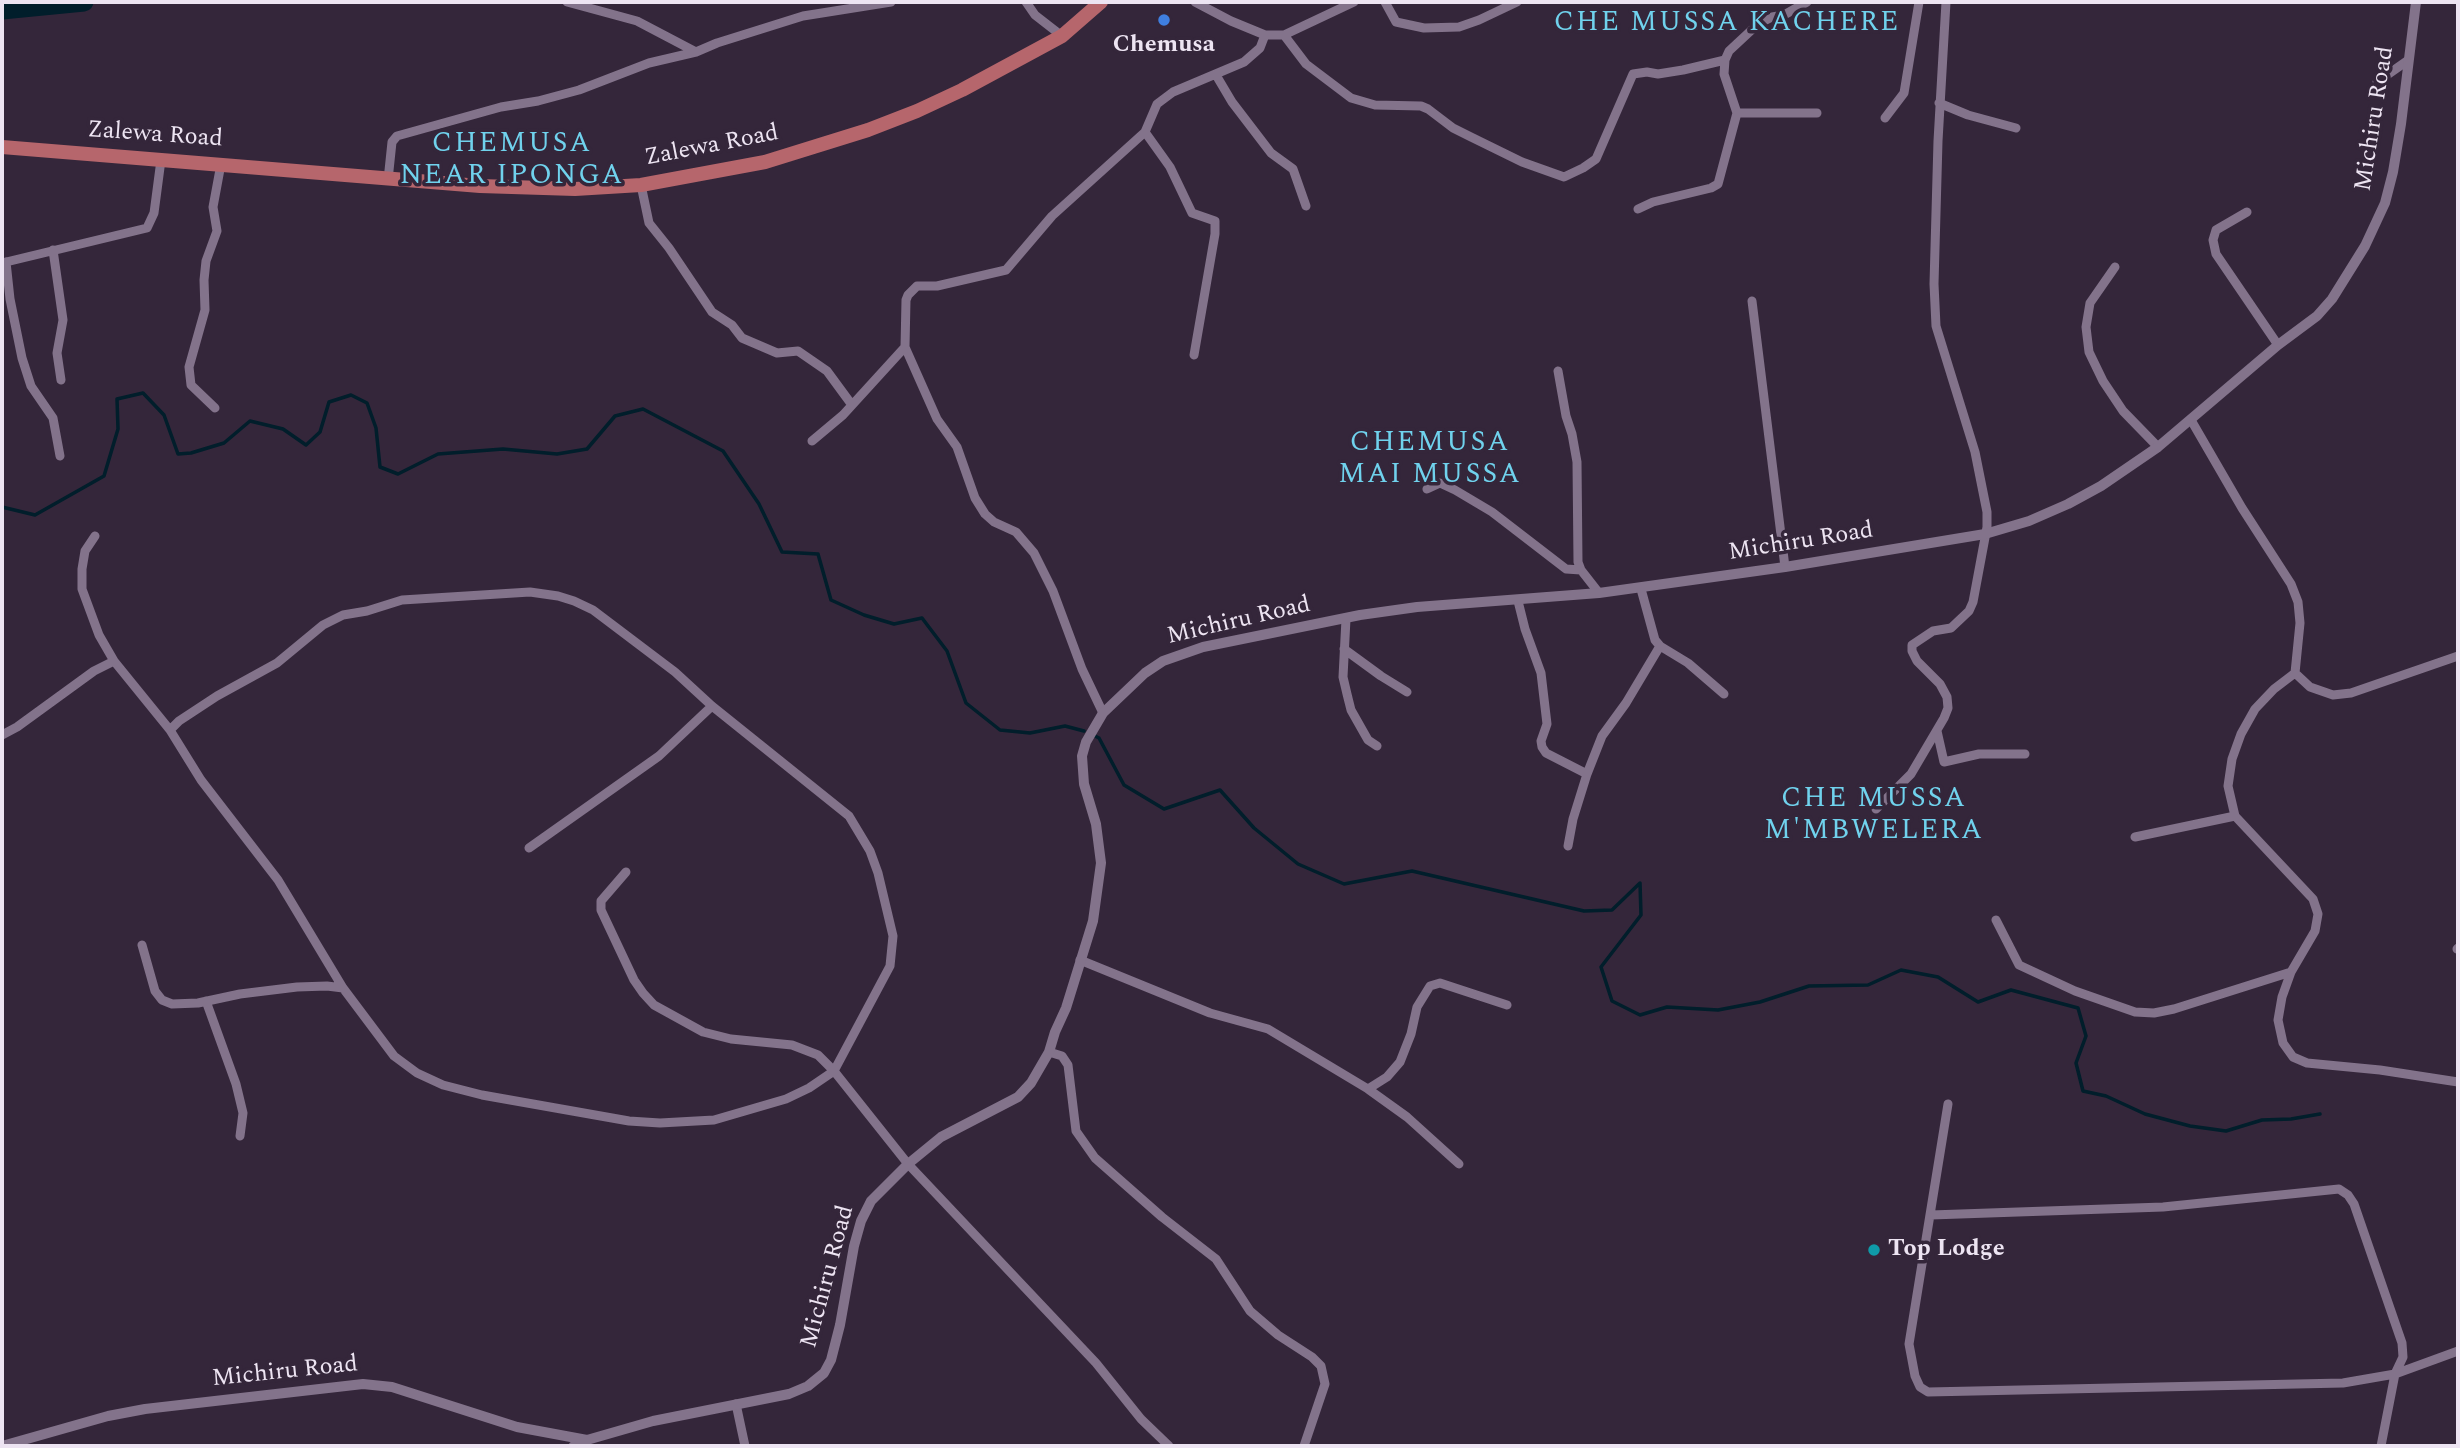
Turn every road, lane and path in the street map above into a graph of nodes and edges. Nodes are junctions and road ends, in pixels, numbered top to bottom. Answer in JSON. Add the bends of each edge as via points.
{"nodes":[{"id":1,"x":567,"y":2,"type":"edge"},
{"id":2,"x":891,"y":2,"type":"edge"},
{"id":3,"x":1026,"y":2,"type":"edge"},
{"id":4,"x":1101,"y":2,"type":"edge"},
{"id":5,"x":1195,"y":2,"type":"edge"},
{"id":6,"x":1354,"y":2,"type":"edge"},
{"id":7,"x":1385,"y":2,"type":"edge"},
{"id":8,"x":1517,"y":2,"type":"edge"},
{"id":9,"x":1807,"y":2,"type":"edge"},
{"id":10,"x":1919,"y":2,"type":"edge"},
{"id":11,"x":1946,"y":2,"type":"edge"},
{"id":12,"x":2416,"y":2,"type":"edge"},
{"id":13,"x":1265,"y":34,"type":"junction"},
{"id":14,"x":1284,"y":35,"type":"junction"},
{"id":15,"x":1062,"y":36,"type":"junction"},
{"id":16,"x":696,"y":52,"type":"junction"},
{"id":17,"x":1725,"y":60,"type":"junction"},
{"id":18,"x":2407,"y":61,"type":"junction"},
{"id":19,"x":1216,"y":75,"type":"junction"},
{"id":20,"x":2377,"y":82,"type":"dead end"},
{"id":21,"x":1940,"y":103,"type":"junction"},
{"id":22,"x":1737,"y":113,"type":"junction"},
{"id":23,"x":1817,"y":113,"type":"dead end"},
{"id":24,"x":1885,"y":118,"type":"dead end"},
{"id":25,"x":2017,"y":128,"type":"dead end"},
{"id":26,"x":1145,"y":132,"type":"junction"},
{"id":27,"x":2,"y":147,"type":"edge"},
{"id":28,"x":161,"y":160,"type":"junction"},
{"id":29,"x":220,"y":164,"type":"junction"},
{"id":30,"x":388,"y":180,"type":"junction"},
{"id":31,"x":641,"y":185,"type":"junction"},
{"id":32,"x":1306,"y":206,"type":"dead end"},
{"id":33,"x":1638,"y":209,"type":"dead end"},
{"id":34,"x":2247,"y":212,"type":"dead end"},
{"id":35,"x":53,"y":250,"type":"junction"},
{"id":36,"x":4,"y":263,"type":"edge"},
{"id":37,"x":2115,"y":267,"type":"dead end"},
{"id":38,"x":1752,"y":301,"type":"dead end"},
{"id":39,"x":2278,"y":345,"type":"junction"},
{"id":40,"x":905,"y":347,"type":"junction"},
{"id":41,"x":1194,"y":355,"type":"dead end"},
{"id":42,"x":1558,"y":371,"type":"dead end"},
{"id":43,"x":61,"y":380,"type":"dead end"},
{"id":44,"x":852,"y":405,"type":"junction"},
{"id":45,"x":215,"y":408,"type":"dead end"},
{"id":46,"x":2191,"y":420,"type":"junction"},
{"id":47,"x":812,"y":440,"type":"dead end"},
{"id":48,"x":2158,"y":447,"type":"junction"},
{"id":49,"x":60,"y":456,"type":"dead end"},
{"id":50,"x":1427,"y":489,"type":"dead end"},
{"id":51,"x":1985,"y":534,"type":"junction"},
{"id":52,"x":95,"y":536,"type":"dead end"},
{"id":53,"x":1785,"y":567,"type":"junction"},
{"id":54,"x":1581,"y":570,"type":"junction"},
{"id":55,"x":1641,"y":589,"type":"junction"},
{"id":56,"x":1599,"y":593,"type":"junction"},
{"id":57,"x":1518,"y":601,"type":"junction"},
{"id":58,"x":1346,"y":619,"type":"junction"},
{"id":59,"x":1660,"y":646,"type":"junction"},
{"id":60,"x":1344,"y":649,"type":"junction"},
{"id":61,"x":2458,"y":656,"type":"edge"},
{"id":62,"x":114,"y":661,"type":"junction"},
{"id":63,"x":2295,"y":673,"type":"junction"},
{"id":64,"x":1407,"y":692,"type":"dead end"},
{"id":65,"x":1724,"y":694,"type":"dead end"},
{"id":66,"x":712,"y":706,"type":"junction"},
{"id":67,"x":1102,"y":713,"type":"junction"},
{"id":68,"x":170,"y":730,"type":"junction"},
{"id":69,"x":1937,"y":731,"type":"junction"},
{"id":70,"x":2,"y":735,"type":"edge"},
{"id":71,"x":1377,"y":746,"type":"dead end"},
{"id":72,"x":2025,"y":754,"type":"dead end"},
{"id":73,"x":1587,"y":774,"type":"junction"},
{"id":74,"x":1876,"y":809,"type":"dead end"},
{"id":75,"x":2235,"y":816,"type":"junction"},
{"id":76,"x":2135,"y":837,"type":"dead end"},
{"id":77,"x":1568,"y":846,"type":"dead end"},
{"id":78,"x":529,"y":848,"type":"dead end"},
{"id":79,"x":626,"y":872,"type":"dead end"},
{"id":80,"x":1996,"y":920,"type":"dead end"},
{"id":81,"x":142,"y":945,"type":"dead end"},
{"id":82,"x":1080,"y":960,"type":"junction"},
{"id":83,"x":2291,"y":972,"type":"junction"},
{"id":84,"x":343,"y":988,"type":"junction"},
{"id":85,"x":206,"y":1001,"type":"junction"},
{"id":86,"x":1507,"y":1005,"type":"dead end"},
{"id":87,"x":1049,"y":1052,"type":"junction"},
{"id":88,"x":834,"y":1071,"type":"junction"},
{"id":89,"x":2458,"y":1082,"type":"edge"},
{"id":90,"x":1368,"y":1089,"type":"junction"},
{"id":91,"x":1948,"y":1104,"type":"dead end"},
{"id":92,"x":240,"y":1136,"type":"dead end"},
{"id":93,"x":908,"y":1164,"type":"junction"},
{"id":94,"x":1459,"y":1164,"type":"dead end"},
{"id":95,"x":1931,"y":1215,"type":"junction"},
{"id":96,"x":2458,"y":1350,"type":"edge"},
{"id":97,"x":2395,"y":1374,"type":"junction"},
{"id":98,"x":736,"y":1405,"type":"junction"},
{"id":99,"x":587,"y":1440,"type":"junction"},
{"id":100,"x":2,"y":1446,"type":"edge"},
{"id":101,"x":573,"y":1446,"type":"edge"},
{"id":102,"x":745,"y":1446,"type":"edge"},
{"id":103,"x":1169,"y":1446,"type":"edge"},
{"id":104,"x":1304,"y":1446,"type":"edge"},
{"id":105,"x":2381,"y":1446,"type":"edge"}],
"edges":[{"from":1,"to":16,"type":"street","via":[[636,21]]},
{"from":2,"to":16,"type":"street","via":[[803,16]]},
{"from":3,"to":15,"type":"street"},
{"from":4,"to":15,"type":"highway","name":"Zalewa Road"},
{"from":5,"to":13,"type":"street"},
{"from":6,"to":14,"type":"street"},
{"from":7,"to":8,"type":"street","via":[[1396,22],[1423,28],[1459,27]]},
{"from":9,"to":17,"type":"street","via":[[1752,28]]},
{"from":10,"to":24,"type":"street","via":[[1904,93]]},
{"from":11,"to":21,"type":"street"},
{"from":12,"to":18,"type":"street","name":"Michiru Road"},
{"from":13,"to":14,"type":"street"},
{"from":13,"to":19,"type":"street","via":[[1260,48],[1244,62]]},
{"from":14,"to":17,"type":"street","via":[[1306,64],[1351,98],[1375,105],[1421,106],[1471,137],[1564,177],[1596,159],[1633,74],[1658,74]]},
{"from":15,"to":31,"type":"highway","name":"Zalewa Road","via":[[962,90],[868,130],[765,162]]},
{"from":16,"to":30,"type":"street","via":[[649,63],[550,98],[397,136],[392,142]]},
{"from":17,"to":22,"type":"street","via":[[1725,82]]},
{"from":18,"to":20,"type":"street"},
{"from":18,"to":39,"type":"street","name":"Michiru Road","via":[[2385,203],[2332,299]]},
{"from":19,"to":26,"type":"street","via":[[1163,99]]},
{"from":19,"to":32,"type":"street","via":[[1271,153],[1293,169]]},
{"from":21,"to":25,"type":"street"},
{"from":21,"to":51,"type":"street","via":[[1936,326],[1975,452],[1987,512]]},
{"from":22,"to":23,"type":"street"},
{"from":22,"to":33,"type":"street","via":[[1718,184]]},
{"from":26,"to":40,"type":"street","via":[[1052,216],[1006,270],[912,290],[906,300]]},
{"from":26,"to":41,"type":"street","via":[[1170,167],[1192,213],[1215,221]]},
{"from":27,"to":28,"type":"highway","name":"Zalewa Road"},
{"from":28,"to":29,"type":"highway","name":"Zalewa Road"},
{"from":28,"to":35,"type":"street","via":[[154,214],[147,229]]},
{"from":29,"to":30,"type":"highway","name":"Zalewa Road"},
{"from":29,"to":45,"type":"street","via":[[213,207],[217,232],[206,261],[205,310],[189,368],[191,385]]},
{"from":30,"to":31,"type":"highway","name":"Zalewa Road","via":[[575,190]]},
{"from":31,"to":44,"type":"street","via":[[649,223],[712,312],[732,325],[741,338],[777,353],[798,351],[827,371]]},
{"from":34,"to":39,"type":"street","via":[[2216,230],[2216,254]]},
{"from":35,"to":36,"type":"street"},
{"from":35,"to":43,"type":"street","via":[[62,320],[57,353]]},
{"from":36,"to":49,"type":"street","via":[[22,358],[32,386],[53,418]]},
{"from":37,"to":48,"type":"street","via":[[2090,303],[2086,327],[2089,352],[2123,411]]},
{"from":38,"to":53,"type":"street"},
{"from":39,"to":46,"type":"street","name":"Michiru Road"},
{"from":40,"to":44,"type":"street"},
{"from":40,"to":67,"type":"street","via":[[937,419],[957,447],[980,507],[994,522],[1021,537],[1034,553]]},
{"from":42,"to":54,"type":"street","via":[[1577,462]]},
{"from":44,"to":47,"type":"street"},
{"from":46,"to":48,"type":"street","name":"Michiru Road"},
{"from":46,"to":63,"type":"street","via":[[2291,584],[2300,623]]},
{"from":48,"to":51,"type":"street","name":"Michiru Road","via":[[2068,504]]},
{"from":50,"to":54,"type":"street","via":[[1440,483],[1455,490],[1566,569]]},
{"from":51,"to":53,"type":"street","name":"Michiru Road"},
{"from":51,"to":69,"type":"street","via":[[1969,611],[1951,628],[1933,631],[1912,645],[1917,661],[1947,697],[1948,708]]},
{"from":52,"to":62,"type":"street","via":[[85,551],[82,589]]},
{"from":53,"to":55,"type":"street","name":"Michiru Road"},
{"from":54,"to":56,"type":"street"},
{"from":55,"to":56,"type":"street","name":"Michiru Road"},
{"from":55,"to":59,"type":"street"},
{"from":56,"to":57,"type":"street","name":"Michiru Road"},
{"from":57,"to":58,"type":"street","name":"Michiru Road","via":[[1417,607]]},
{"from":57,"to":73,"type":"street","via":[[1541,673],[1547,724],[1542,747]]},
{"from":58,"to":60,"type":"street"},
{"from":58,"to":67,"type":"street","name":"Michiru Road","via":[[1185,652],[1145,673]]},
{"from":59,"to":65,"type":"street"},
{"from":59,"to":73,"type":"street","via":[[1602,736]]},
{"from":60,"to":64,"type":"street"},
{"from":60,"to":71,"type":"street","via":[[1343,677],[1351,710],[1368,740]]},
{"from":61,"to":63,"type":"street","via":[[2389,682],[2333,695],[2310,687]]},
{"from":62,"to":68,"type":"street"},
{"from":62,"to":70,"type":"street"},
{"from":63,"to":75,"type":"street","via":[[2255,709],[2241,734],[2228,786]]},
{"from":66,"to":68,"type":"street","via":[[593,610],[558,596],[530,592],[402,600],[331,619],[277,663],[217,695]]},
{"from":66,"to":78,"type":"street","via":[[659,756]]},
{"from":66,"to":88,"type":"street","via":[[849,816],[878,873],[893,936],[890,966]]},
{"from":67,"to":82,"type":"street","name":"Michiru Road","via":[[1082,757],[1084,784],[1102,852],[1093,921]]},
{"from":68,"to":84,"type":"street","via":[[201,780],[278,880]]},
{"from":69,"to":72,"type":"street","via":[[1944,762],[1979,754]]},
{"from":69,"to":74,"type":"street","via":[[1911,774]]},
{"from":73,"to":77,"type":"street"},
{"from":75,"to":76,"type":"street"},
{"from":75,"to":83,"type":"street","via":[[2313,899],[2318,914],[2315,931]]},
{"from":79,"to":88,"type":"street","via":[[601,901],[601,910],[634,980],[654,1005],[703,1032],[807,1049]]},
{"from":80,"to":83,"type":"street","via":[[2019,965],[2135,1012],[2174,1009]]},
{"from":81,"to":85,"type":"street","via":[[155,991],[162,1000],[183,1005]]},
{"from":82,"to":87,"type":"street","name":"Michiru Road"},
{"from":82,"to":90,"type":"street","via":[[1210,1013],[1268,1029]]},
{"from":83,"to":89,"type":"street","via":[[2277,1020],[2283,1043],[2293,1057],[2307,1063]]},
{"from":84,"to":85,"type":"street","via":[[298,987]]},
{"from":84,"to":88,"type":"street","via":[[394,1056],[416,1073],[482,1095],[629,1121],[690,1123],[727,1117],[786,1099]]},
{"from":85,"to":92,"type":"street","via":[[236,1084],[243,1113]]},
{"from":86,"to":90,"type":"street","via":[[1440,983],[1430,986],[1417,1007],[1400,1062]]},
{"from":87,"to":93,"type":"street","name":"Michiru Road","via":[[1018,1097],[941,1137]]},
{"from":87,"to":104,"type":"street","via":[[1062,1056],[1068,1065],[1076,1131],[1095,1158],[1216,1259],[1250,1311],[1321,1366],[1325,1384]]},
{"from":88,"to":93,"type":"street"},
{"from":90,"to":94,"type":"street"},
{"from":91,"to":95,"type":"street"},
{"from":93,"to":98,"type":"street","name":"Michiru Road","via":[[871,1201],[861,1222],[840,1325],[824,1373],[799,1390]]},
{"from":93,"to":103,"type":"street"},
{"from":95,"to":97,"type":"street","via":[[2162,1208],[2339,1189],[2354,1204],[2402,1343],[2403,1357]]},
{"from":95,"to":97,"type":"street","via":[[1909,1344],[1915,1376],[1928,1392],[2343,1383]]},
{"from":96,"to":97,"type":"street"},
{"from":97,"to":105,"type":"street"},
{"from":98,"to":99,"type":"street","name":"Michiru Road"},
{"from":98,"to":102,"type":"street"},
{"from":99,"to":100,"type":"street","name":"Michiru Road","via":[[517,1427],[392,1387],[363,1384],[121,1413]]},
{"from":99,"to":101,"type":"street"}]}
